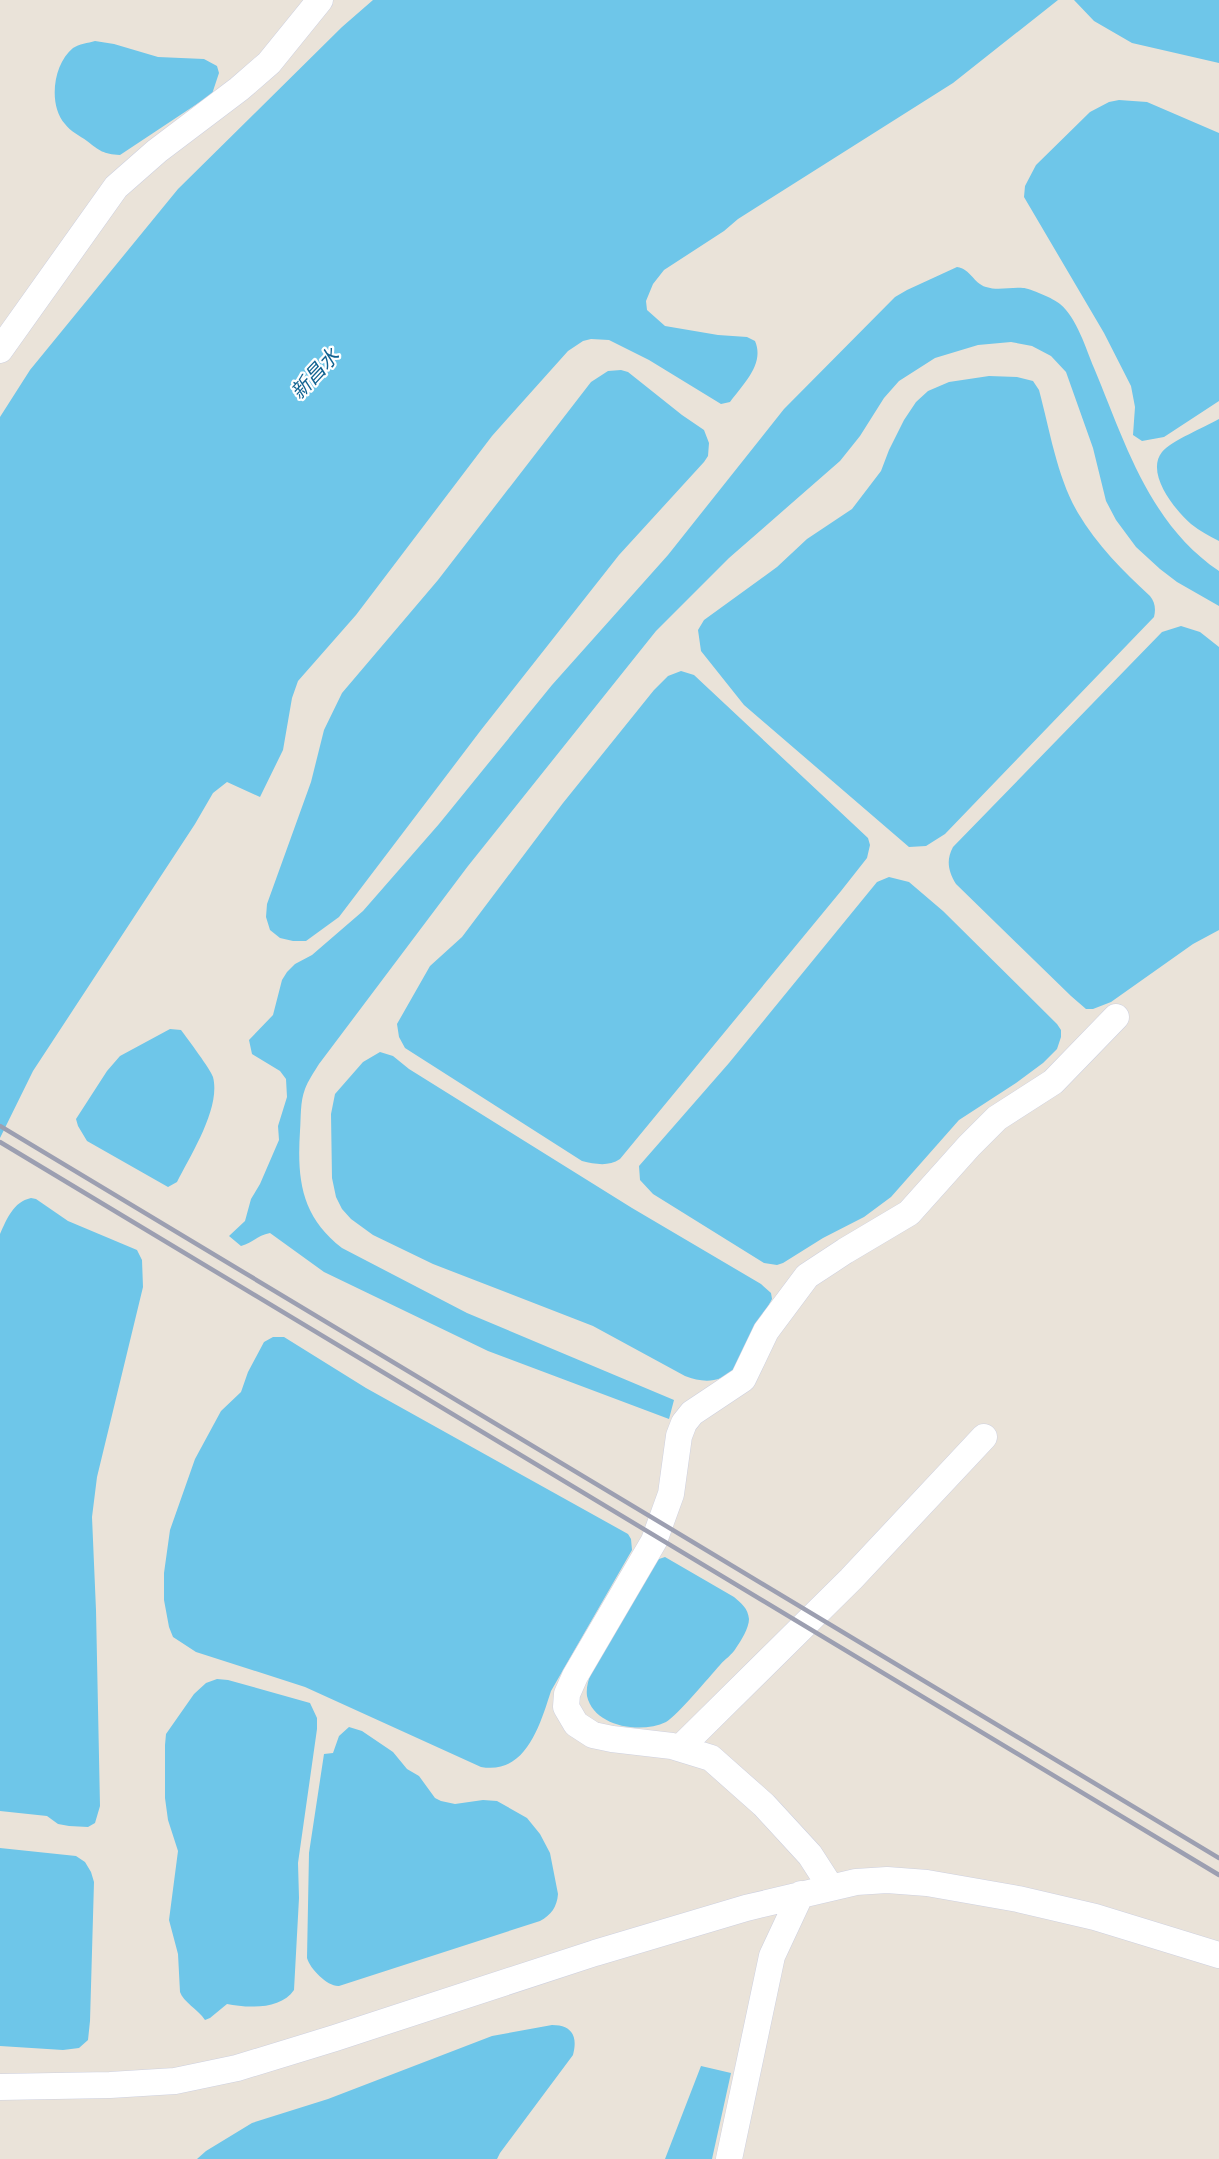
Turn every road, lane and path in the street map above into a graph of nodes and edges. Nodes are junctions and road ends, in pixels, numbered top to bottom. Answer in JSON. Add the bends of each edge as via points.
{"nodes":[{"id":1,"x":320,"y":0,"type":"edge"},
{"id":2,"x":0,"y":350,"type":"edge"},
{"id":3,"x":1116,"y":1017,"type":"dead end"},
{"id":4,"x":984,"y":1437,"type":"dead end"},
{"id":5,"x":680,"y":1748,"type":"junction"},
{"id":6,"x":830,"y":1887,"type":"junction"},
{"id":7,"x":801,"y":1894,"type":"junction"},
{"id":8,"x":1219,"y":1954,"type":"edge"},
{"id":9,"x":0,"y":2087,"type":"edge"},
{"id":10,"x":729,"y":2159,"type":"edge"}],
"edges":[{"from":1,"to":2,"type":"street","via":[[269,63],[117,186]]},
{"from":3,"to":5,"type":"street","via":[[1053,1082],[997,1118],[909,1213],[807,1276],[766,1331],[743,1380],[697,1408],[684,1423],[671,1494],[654,1541],[574,1676],[566,1707],[576,1724],[593,1735]]},
{"from":4,"to":5,"type":"street","via":[[851,1579]]},
{"from":5,"to":6,"type":"street","via":[[711,1758],[764,1804],[810,1855]]},
{"from":6,"to":7,"type":"street"},
{"from":6,"to":8,"type":"street","via":[[887,1880],[927,1883],[1095,1917]]},
{"from":7,"to":9,"type":"street","via":[[591,1954],[237,2068],[175,2081]]},
{"from":7,"to":10,"type":"street","via":[[772,1956]]}]}
